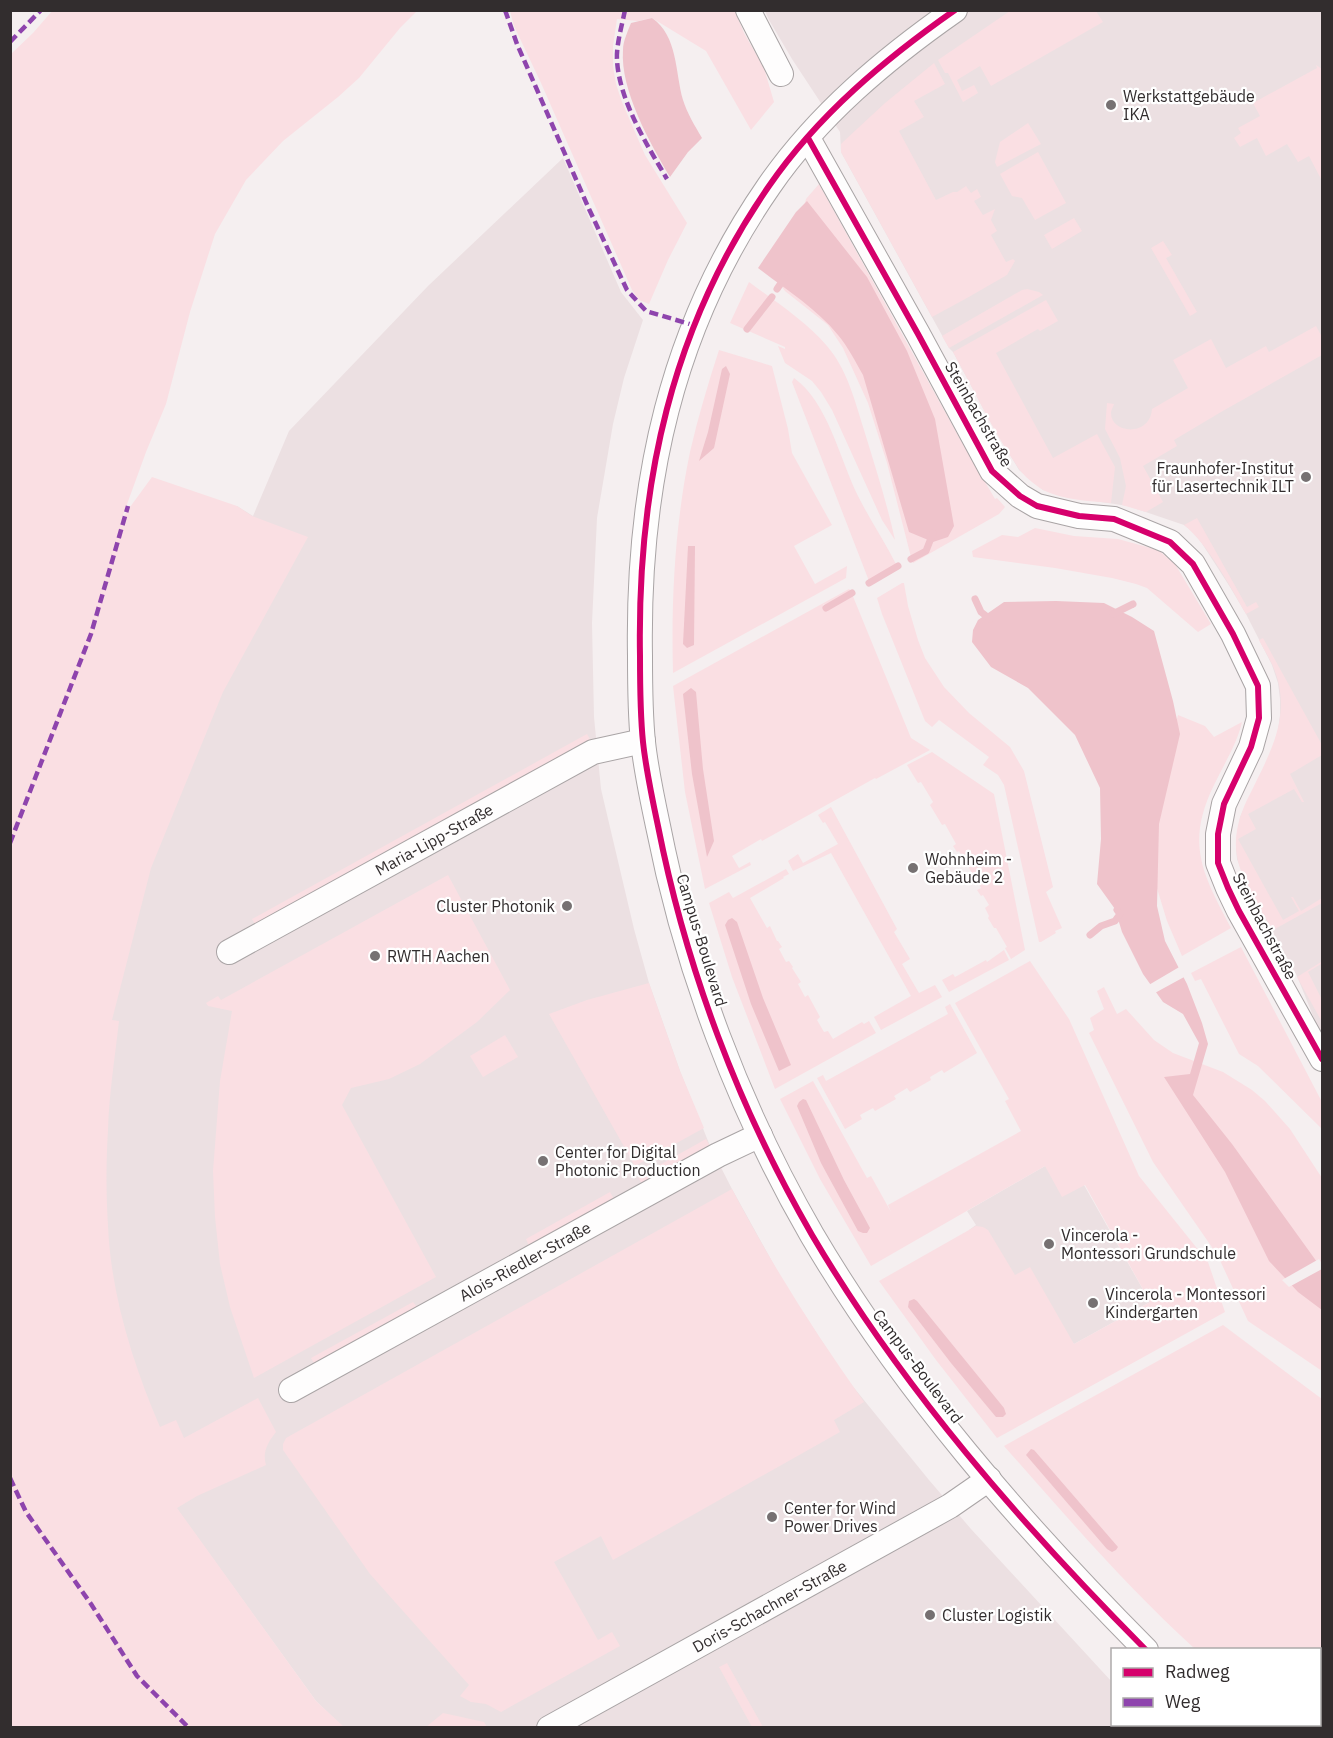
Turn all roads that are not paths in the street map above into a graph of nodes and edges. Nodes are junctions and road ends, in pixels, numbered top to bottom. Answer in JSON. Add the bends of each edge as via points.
{"nodes":[{"id":1,"x":747,"y":10,"type":"edge"},
{"id":2,"x":955,"y":10,"type":"edge"},
{"id":3,"x":781,"y":74,"type":"dead end"},
{"id":4,"x":808,"y":138,"type":"junction"},
{"id":5,"x":643,"y":741,"type":"junction"},
{"id":6,"x":230,"y":952,"type":"dead end"},
{"id":7,"x":1323,"y":1059,"type":"edge"},
{"id":8,"x":760,"y":1135,"type":"junction"},
{"id":9,"x":291,"y":1390,"type":"dead end"},
{"id":10,"x":989,"y":1479,"type":"junction"},
{"id":11,"x":1144,"y":1648,"type":"edge"},
{"id":12,"x":549,"y":1728,"type":"edge"}],
"edges":[{"from":1,"to":3,"type":"street"},
{"from":2,"to":4,"type":"street","name":"Campus-Boulevard","via":[[884,63]]},
{"from":4,"to":5,"type":"street","name":"Campus-Boulevard","via":[[768,187],[723,260],[693,325],[672,388],[659,440],[644,538],[639,624]]},
{"from":4,"to":7,"type":"street","name":"Steinbachstraße","via":[[992,471],[1037,506],[1114,519],[1170,542],[1193,564],[1233,634],[1258,686],[1259,718],[1251,747],[1224,804],[1218,863],[1239,911]]},
{"from":5,"to":6,"type":"street","name":"Maria-Lipp-Straße","via":[[593,752]]},
{"from":5,"to":8,"type":"street","name":"Campus-Boulevard","via":[[677,912],[717,1032]]},
{"from":8,"to":9,"type":"street","name":"Alois-Riedler-Straße"},
{"from":8,"to":10,"type":"street","name":"Campus-Boulevard","via":[[811,1233],[864,1317]]},
{"from":10,"to":11,"type":"street","name":"Campus-Boulevard"},
{"from":10,"to":12,"type":"street","name":"Doris-Schachner-Straße","via":[[950,1506]]}]}
